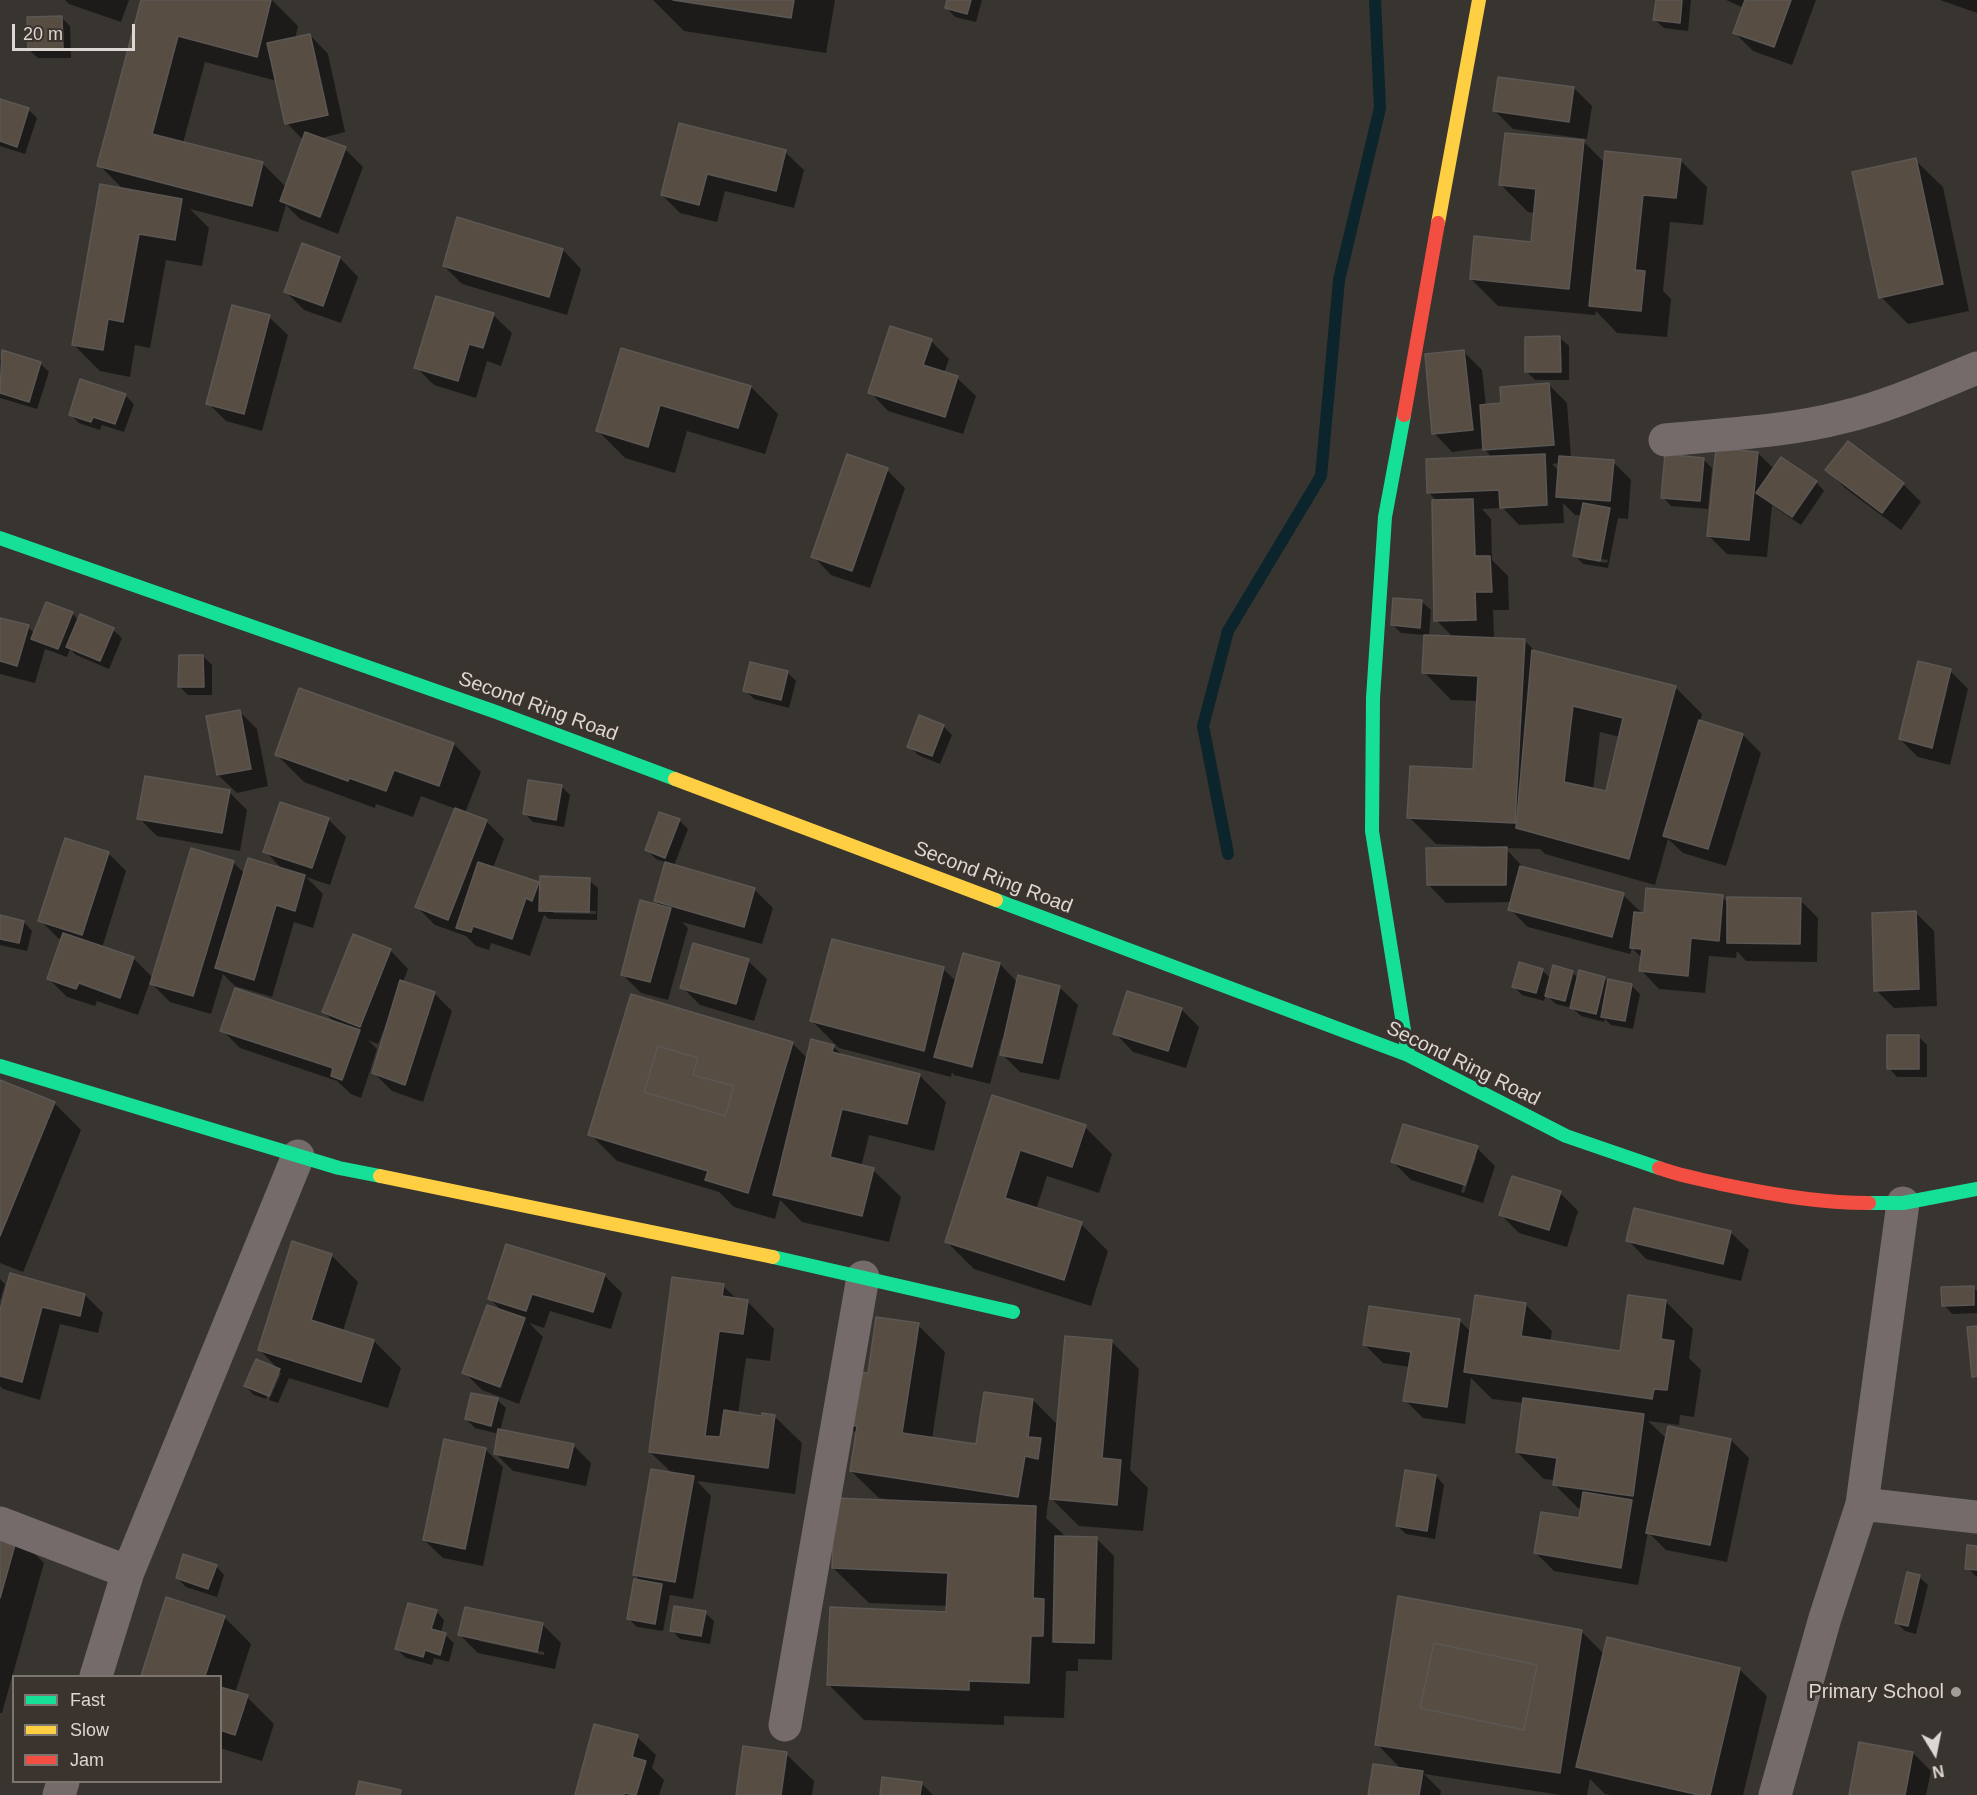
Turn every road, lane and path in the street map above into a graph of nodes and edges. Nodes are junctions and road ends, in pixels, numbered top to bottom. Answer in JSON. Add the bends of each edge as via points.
{"nodes":[{"id":1,"x":1479,"y":0,"type":"edge"},
{"id":2,"x":1977,"y":368,"type":"edge"},
{"id":3,"x":1665,"y":440,"type":"dead end"},
{"id":4,"x":0,"y":538,"type":"edge"},
{"id":5,"x":1408,"y":1055,"type":"junction"},
{"id":6,"x":0,"y":1066,"type":"edge"},
{"id":7,"x":298,"y":1156,"type":"junction"},
{"id":8,"x":1977,"y":1189,"type":"edge"},
{"id":9,"x":1903,"y":1203,"type":"junction"},
{"id":10,"x":863,"y":1277,"type":"junction"},
{"id":11,"x":1013,"y":1312,"type":"dead end"},
{"id":12,"x":1862,"y":1504,"type":"junction"},
{"id":13,"x":1977,"y":1517,"type":"edge"},
{"id":14,"x":0,"y":1523,"type":"edge"},
{"id":15,"x":128,"y":1572,"type":"junction"},
{"id":16,"x":97,"y":1675,"type":"edge"},
{"id":17,"x":785,"y":1725,"type":"dead end"},
{"id":18,"x":1775,"y":1795,"type":"edge"}],
"edges":[{"from":1,"to":5,"type":"street","via":[[1385,517],[1373,698],[1372,831]]},
{"from":2,"to":3,"type":"street","via":[[1904,398],[1843,417],[1770,430]]},
{"from":4,"to":5,"type":"street","name":"Second Ring Road","via":[[496,712]]},
{"from":5,"to":9,"type":"street","name":"Second Ring Road","via":[[1566,1136],[1676,1174],[1768,1194],[1839,1203]]},
{"from":6,"to":7,"type":"street"},
{"from":7,"to":10,"type":"street","via":[[339,1168]]},
{"from":7,"to":15,"type":"street"},
{"from":8,"to":9,"type":"street","name":"Second Ring Road"},
{"from":9,"to":12,"type":"street"},
{"from":10,"to":11,"type":"street"},
{"from":10,"to":17,"type":"street"},
{"from":12,"to":13,"type":"street"},
{"from":12,"to":18,"type":"street"},
{"from":14,"to":15,"type":"street"},
{"from":15,"to":16,"type":"street"}]}
